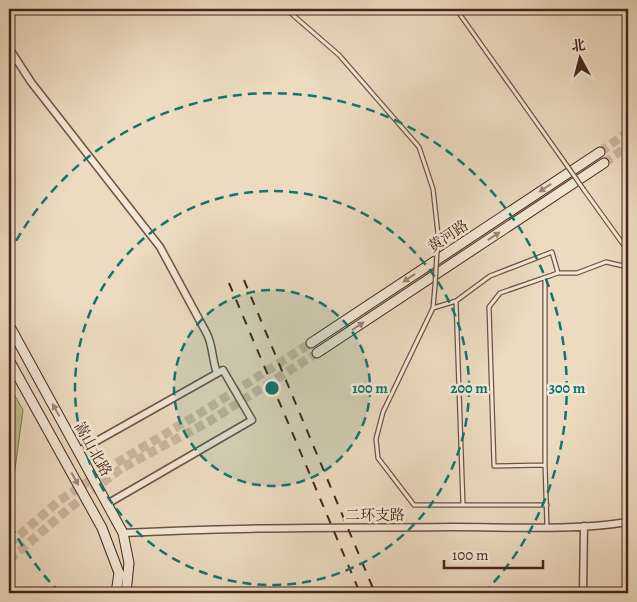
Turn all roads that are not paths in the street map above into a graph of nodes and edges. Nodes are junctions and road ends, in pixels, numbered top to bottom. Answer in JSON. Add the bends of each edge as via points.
{"nodes":[{"id":1,"x":286,"y":9,"type":"edge"},
{"id":2,"x":456,"y":9,"type":"edge"},
{"id":3,"x":9,"y":48,"type":"edge"},
{"id":4,"x":600,"y":152,"type":"tunnel mouth"},
{"id":5,"x":604,"y":163,"type":"tunnel mouth"},
{"id":6,"x":628,"y":251,"type":"edge"},
{"id":7,"x":628,"y":267,"type":"edge"},
{"id":8,"x":558,"y":273,"type":"junction"},
{"id":9,"x":545,"y":277,"type":"junction"},
{"id":10,"x":456,"y":301,"type":"junction"},
{"id":11,"x":434,"y":308,"type":"junction"},
{"id":12,"x":9,"y":325,"type":"edge"},
{"id":13,"x":312,"y":343,"type":"tunnel mouth"},
{"id":14,"x":317,"y":353,"type":"tunnel mouth"},
{"id":15,"x":9,"y":360,"type":"edge"},
{"id":16,"x":217,"y":373,"type":"junction"},
{"id":17,"x":79,"y":451,"type":"junction"},
{"id":18,"x":545,"y":464,"type":"junction"},
{"id":19,"x":107,"y":504,"type":"junction"},
{"id":20,"x":464,"y":505,"type":"junction"},
{"id":21,"x":547,"y":505,"type":"junction"},
{"id":22,"x":628,"y":522,"type":"edge"},
{"id":23,"x":584,"y":526,"type":"junction"},
{"id":24,"x":547,"y":527,"type":"junction"},
{"id":25,"x":123,"y":534,"type":"junction"},
{"id":26,"x":116,"y":593,"type":"edge"},
{"id":27,"x":126,"y":593,"type":"edge"},
{"id":28,"x":583,"y":593,"type":"edge"}],
"edges":[{"from":1,"to":11,"type":"lane","bridge":true,"via":[[339,55],[419,146],[433,189],[438,234]]},
{"from":2,"to":6,"type":"lane","bridge":true},
{"from":3,"to":16,"type":"street","via":[[31,82],[160,247],[211,341]]},
{"from":4,"to":13,"type":"main road","name":"黄河路","one_way":true},
{"from":14,"to":5,"type":"main road","name":"黄河路","one_way":true},
{"from":7,"to":8,"type":"lane","via":[[606,262],[577,273]]},
{"from":8,"to":9,"type":"lane"},
{"from":8,"to":10,"type":"lane","via":[[552,252],[490,276]]},
{"from":9,"to":18,"type":"lane"},
{"from":9,"to":18,"type":"lane","via":[[500,294],[489,306],[494,466]]},
{"from":10,"to":11,"type":"lane"},
{"from":10,"to":20,"type":"lane"},
{"from":11,"to":20,"type":"lane","via":[[383,412],[376,439],[378,458],[414,505]]},
{"from":17,"to":12,"type":"main road","name":"嵩山北路","one_way":true},
{"from":15,"to":26,"type":"main road","name":"嵩山北路","one_way":true,"via":[[102,528],[119,573]]},
{"from":16,"to":17,"type":"street"},
{"from":16,"to":19,"type":"street","via":[[223,370],[252,420]]},
{"from":17,"to":19,"type":"main road","name":"嵩山北路"},
{"from":18,"to":21,"type":"lane"},
{"from":19,"to":25,"type":"main road","name":"嵩山北路"},
{"from":20,"to":21,"type":"lane"},
{"from":21,"to":24,"type":"lane"},
{"from":22,"to":23,"type":"street","name":"二环支路"},
{"from":23,"to":24,"type":"street","name":"二环支路"},
{"from":23,"to":28,"type":"street"},
{"from":24,"to":25,"type":"street","name":"二环支路","via":[[316,528]]},
{"from":25,"to":27,"type":"main road","name":"嵩山北路","via":[[129,563]]}]}
